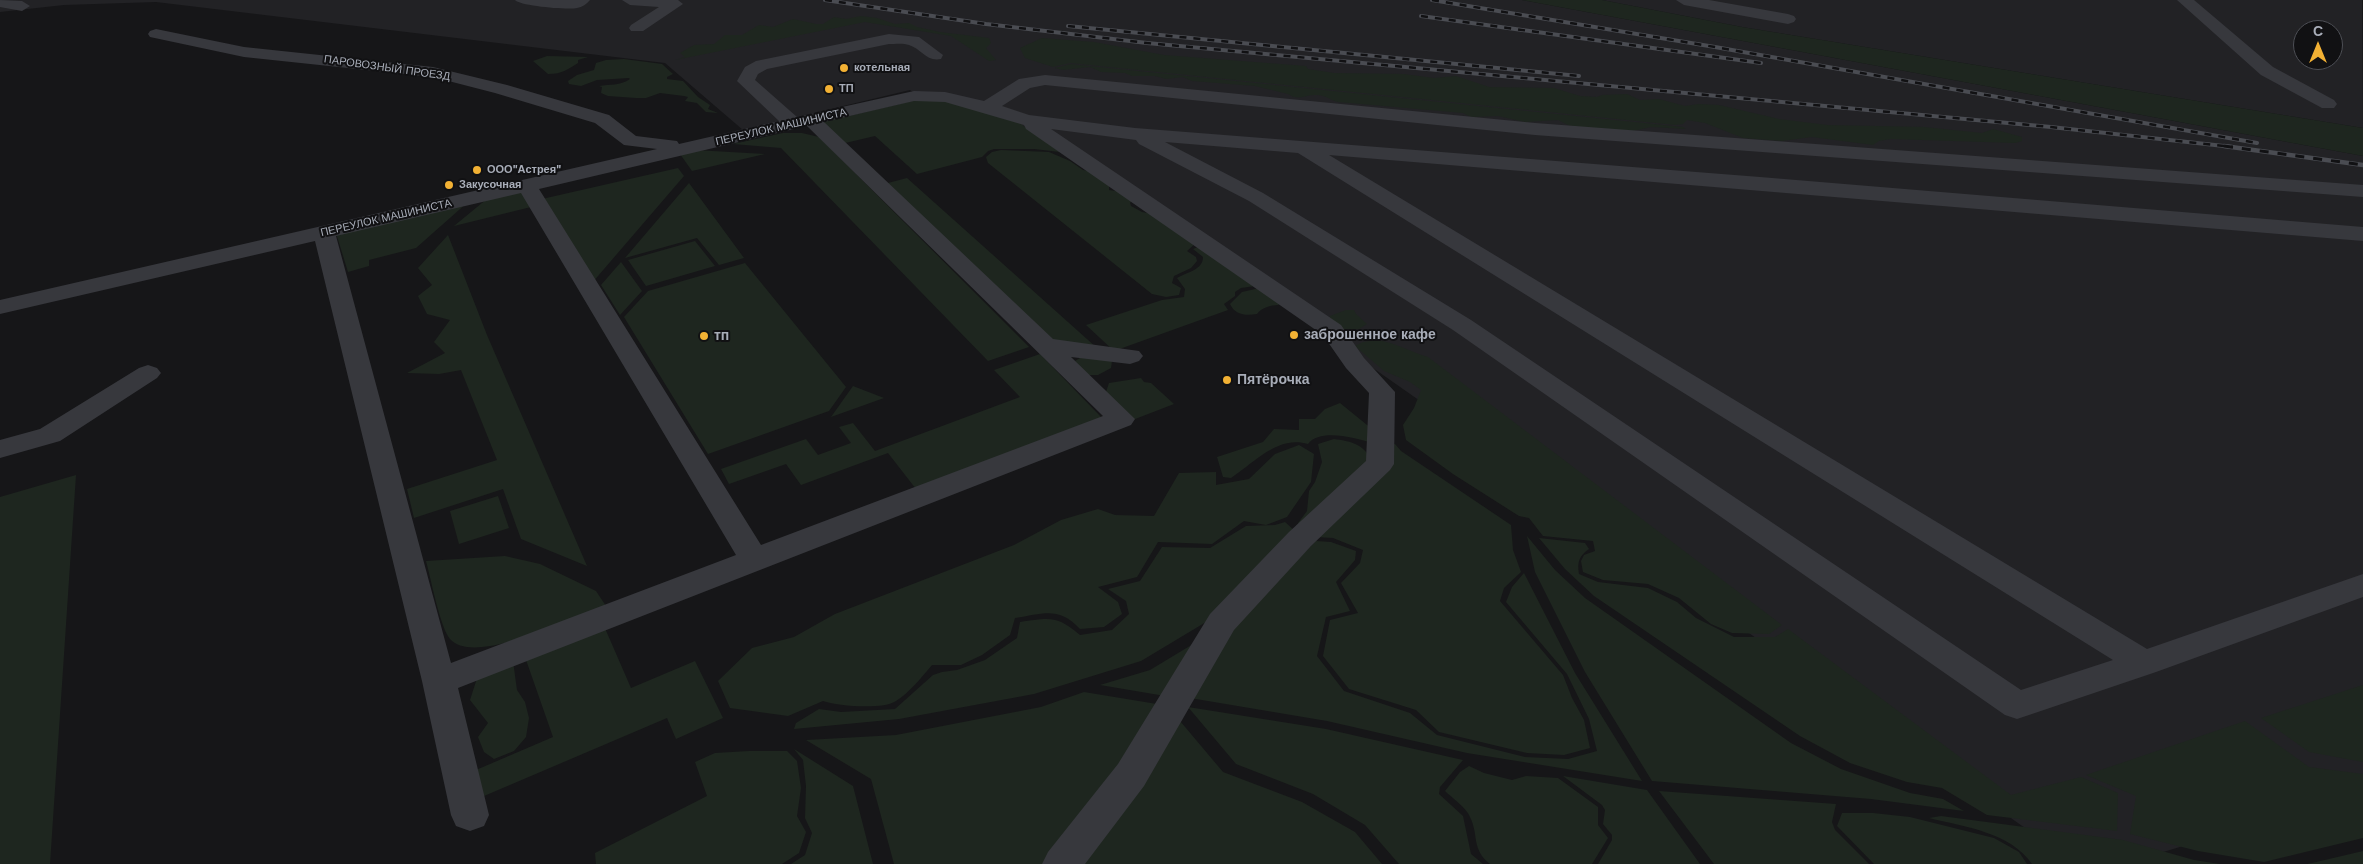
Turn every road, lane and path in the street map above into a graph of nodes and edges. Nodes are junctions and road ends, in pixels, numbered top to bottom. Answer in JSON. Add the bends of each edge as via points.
{"nodes":[{"id":1,"x":523,"y":0,"type":"edge"},
{"id":2,"x":582,"y":0,"type":"edge"},
{"id":3,"x":630,"y":0,"type":"edge"},
{"id":4,"x":1684,"y":0,"type":"edge"},
{"id":5,"x":2185,"y":0,"type":"edge"},
{"id":6,"x":0,"y":2,"type":"edge"},
{"id":7,"x":0,"y":9,"type":"edge"},
{"id":8,"x":1788,"y":19,"type":"dead end"},
{"id":9,"x":637,"y":28,"type":"dead end"},
{"id":10,"x":156,"y":34,"type":"dead end"},
{"id":11,"x":935,"y":55,"type":"dead end"},
{"id":12,"x":2328,"y":104,"type":"dead end"},
{"id":13,"x":987,"y":107,"type":"junction"},
{"id":14,"x":1026,"y":120,"type":"junction"},
{"id":15,"x":802,"y":122,"type":"junction"},
{"id":16,"x":1135,"y":134,"type":"junction"},
{"id":17,"x":631,"y":141,"type":"junction"},
{"id":18,"x":1300,"y":146,"type":"junction"},
{"id":19,"x":696,"y":147,"type":"junction"},
{"id":20,"x":610,"y":166,"type":"junction"},
{"id":21,"x":527,"y":186,"type":"junction"},
{"id":22,"x":2363,"y":191,"type":"edge"},
{"id":23,"x":324,"y":232,"type":"junction"},
{"id":24,"x":2363,"y":234,"type":"edge"},
{"id":25,"x":0,"y":307,"type":"edge"},
{"id":26,"x":1046,"y":346,"type":"junction"},
{"id":27,"x":148,"y":373,"type":"dead end"},
{"id":28,"x":1092,"y":389,"type":"junction"},
{"id":29,"x":0,"y":450,"type":"edge"},
{"id":30,"x":754,"y":560,"type":"junction"},
{"id":31,"x":2363,"y":585,"type":"edge"},
{"id":32,"x":2144,"y":663,"type":"junction"},
{"id":33,"x":439,"y":681,"type":"junction"},
{"id":34,"x":470,"y":815,"type":"dead end"},
{"id":35,"x":1062,"y":864,"type":"edge"}],
"edges":[{"from":1,"to":2,"type":"street","via":[[575,4]]},
{"from":3,"to":9,"type":"street","via":[[675,4]]},
{"from":4,"to":8,"type":"street"},
{"from":5,"to":12,"type":"street","via":[[2267,71]]},
{"from":6,"to":7,"type":"street","via":[[22,6]]},
{"from":10,"to":17,"type":"street","name":"ПАРОВОЗНЫЙ ПРОЕЗД","via":[[244,52],[433,72],[602,119]]},
{"from":11,"to":15,"type":"street","via":[[913,40],[889,39],[762,65],[751,71],[746,81]]},
{"from":13,"to":14,"type":"street","name":"ПЕРЕУЛОК МАШИНИСТА"},
{"from":13,"to":15,"type":"street","name":"ПЕРЕУЛОК МАШИНИСТА","via":[[945,97],[914,96]]},
{"from":13,"to":22,"type":"street","via":[[1025,83],[1044,80],[1535,129]]},
{"from":14,"to":16,"type":"street"},
{"from":14,"to":35,"type":"street","via":[[1332,330],[1355,363],[1382,392],[1380,464],[1300,539],[1222,622],[1131,775]]},
{"from":15,"to":19,"type":"street","name":"ПЕРЕУЛОК МАШИНИСТА"},
{"from":15,"to":26,"type":"street"},
{"from":16,"to":18,"type":"street"},
{"from":16,"to":32,"type":"street","via":[[1256,197],[1462,325],[2017,705]]},
{"from":17,"to":19,"type":"street"},
{"from":17,"to":20,"type":"street"},
{"from":18,"to":24,"type":"street"},
{"from":18,"to":32,"type":"street"},
{"from":19,"to":20,"type":"street","name":"ПЕРЕУЛОК МАШИНИСТА"},
{"from":20,"to":21,"type":"street","name":"ПЕРЕУЛОК МАШИНИСТА"},
{"from":21,"to":23,"type":"street","name":"ПЕРЕУЛОК МАШИНИСТА"},
{"from":21,"to":30,"type":"street"},
{"from":23,"to":25,"type":"street","name":"ПЕРЕУЛОК МАШИНИСТА"},
{"from":23,"to":33,"type":"street"},
{"from":26,"to":28,"type":"street"},
{"from":26,"to":28,"type":"street","via":[[1130,356]]},
{"from":27,"to":29,"type":"street","via":[[50,435]]},
{"from":28,"to":30,"type":"street","via":[[1121,419]]},
{"from":30,"to":33,"type":"street"},
{"from":31,"to":32,"type":"street"},
{"from":33,"to":34,"type":"street"}]}
